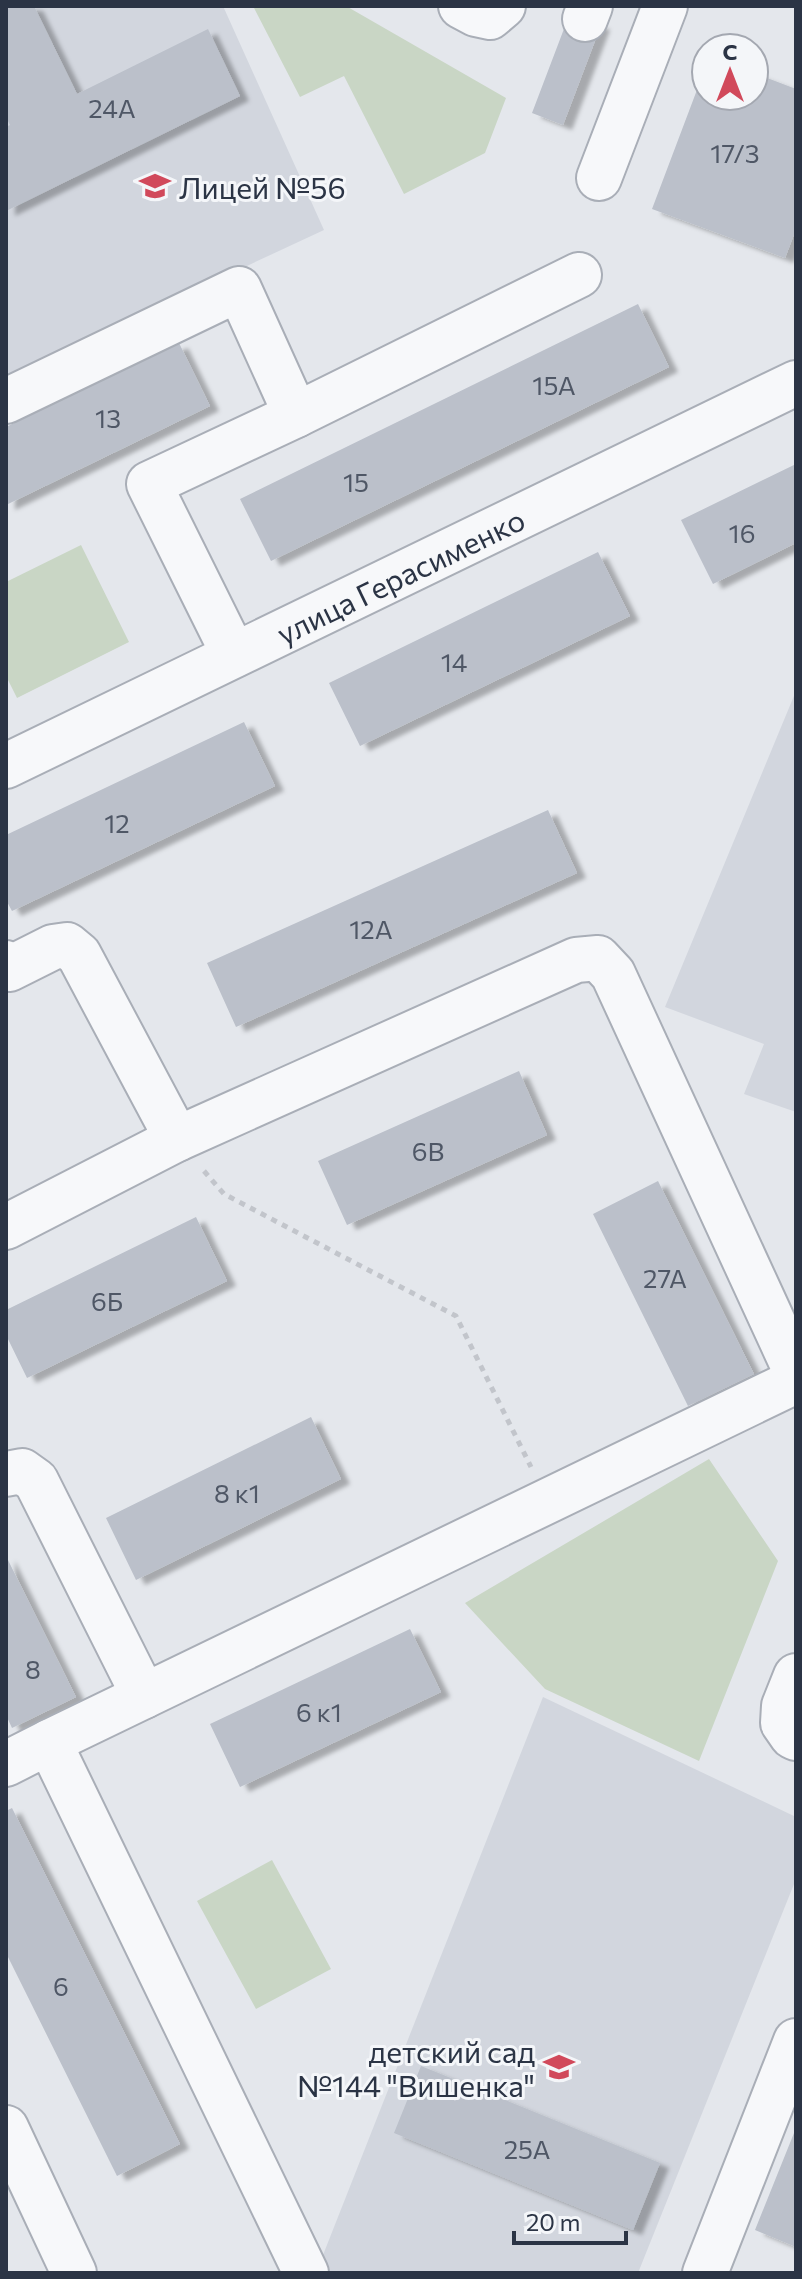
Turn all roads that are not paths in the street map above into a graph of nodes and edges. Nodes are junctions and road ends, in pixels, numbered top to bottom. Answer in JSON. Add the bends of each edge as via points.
{"nodes":[{"id":1,"x":461,"y":6,"type":"edge"},
{"id":2,"x":503,"y":6,"type":"edge"},
{"id":3,"x":665,"y":6,"type":"edge"},
{"id":4,"x":599,"y":178,"type":"dead end"},
{"id":5,"x":579,"y":275,"type":"dead end"},
{"id":6,"x":796,"y":383,"type":"edge"},
{"id":7,"x":6,"y":401,"type":"edge"},
{"id":8,"x":296,"y":415,"type":"junction"},
{"id":9,"x":234,"y":655,"type":"junction"},
{"id":10,"x":6,"y":766,"type":"edge"},
{"id":11,"x":7,"y":967,"type":"edge"},
{"id":12,"x":177,"y":1139,"type":"junction"},
{"id":13,"x":6,"y":1227,"type":"edge"},
{"id":14,"x":796,"y":1372,"type":"edge"},
{"id":15,"x":796,"y":1381,"type":"edge"},
{"id":16,"x":6,"y":1474,"type":"edge"},
{"id":17,"x":796,"y":1676,"type":"edge"},
{"id":18,"x":144,"y":1696,"type":"junction"},
{"id":19,"x":796,"y":1738,"type":"edge"},
{"id":20,"x":49,"y":1742,"type":"junction"},
{"id":21,"x":6,"y":1764,"type":"edge"},
{"id":22,"x":796,"y":2041,"type":"edge"},
{"id":23,"x":6,"y":2128,"type":"edge"},
{"id":24,"x":74,"y":2273,"type":"edge"},
{"id":25,"x":306,"y":2273,"type":"edge"},
{"id":26,"x":705,"y":2273,"type":"edge"}],
"edges":[{"from":1,"to":2,"type":"street","via":[[490,17]]},
{"from":3,"to":4,"type":"street"},
{"from":5,"to":8,"type":"street"},
{"from":6,"to":9,"type":"street","name":"улица Герасименко"},
{"from":7,"to":8,"type":"street","via":[[239,289]]},
{"from":8,"to":9,"type":"street","via":[[149,484]]},
{"from":9,"to":10,"type":"street","name":"улица Герасименко"},
{"from":11,"to":12,"type":"street","via":[[53,947],[67,945],[79,955]]},
{"from":12,"to":13,"type":"street"},
{"from":12,"to":14,"type":"street","via":[[576,960],[598,958],[613,974]]},
{"from":15,"to":18,"type":"street"},
{"from":16,"to":18,"type":"street","via":[[22,1471],[36,1481]]},
{"from":17,"to":19,"type":"street","via":[[783,1723]]},
{"from":18,"to":20,"type":"street"},
{"from":20,"to":21,"type":"street"},
{"from":20,"to":25,"type":"street"},
{"from":22,"to":26,"type":"street"},
{"from":23,"to":24,"type":"street"}]}
